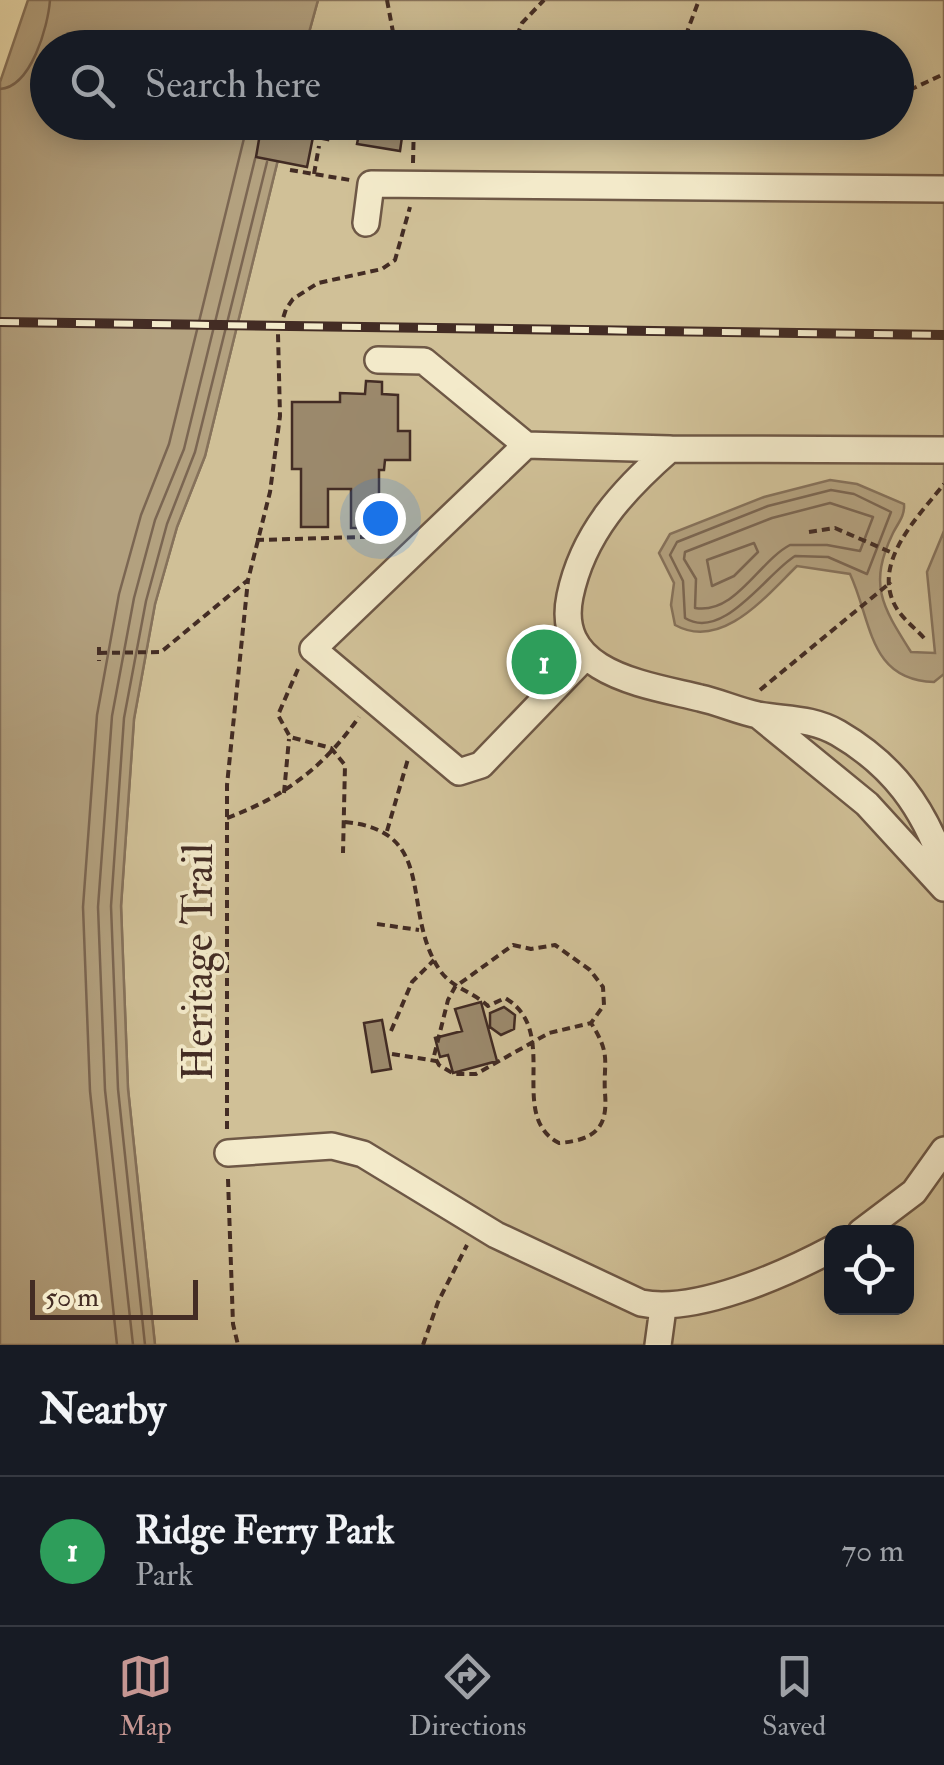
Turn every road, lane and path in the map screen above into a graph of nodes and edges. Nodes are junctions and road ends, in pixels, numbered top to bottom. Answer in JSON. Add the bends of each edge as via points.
{"nodes":[{"id":1,"x":386,"y":0,"type":"edge"},
{"id":2,"x":544,"y":0,"type":"edge"},
{"id":3,"x":699,"y":0,"type":"edge"},
{"id":4,"x":392,"y":30,"type":"edge"},
{"id":5,"x":519,"y":30,"type":"edge"},
{"id":6,"x":688,"y":30,"type":"edge"},
{"id":7,"x":944,"y":74,"type":"edge"},
{"id":8,"x":914,"y":88,"type":"edge"},
{"id":9,"x":413,"y":140,"type":"edge"},
{"id":10,"x":319,"y":146,"type":"dead end"},
{"id":11,"x":290,"y":170,"type":"dead end"},
{"id":12,"x":314,"y":174,"type":"junction"},
{"id":13,"x":371,"y":184,"type":"junction"},
{"id":14,"x":412,"y":187,"type":"junction"},
{"id":15,"x":944,"y":189,"type":"edge"},
{"id":16,"x":366,"y":222,"type":"dead end"},
{"id":17,"x":378,"y":360,"type":"dead end"},
{"id":18,"x":526,"y":445,"type":"junction"},
{"id":19,"x":670,"y":449,"type":"junction"},
{"id":20,"x":944,"y":450,"type":"edge"},
{"id":21,"x":944,"y":484,"type":"edge"},
{"id":22,"x":809,"y":532,"type":"dead end"},
{"id":23,"x":427,"y":536,"type":"junction"},
{"id":24,"x":256,"y":540,"type":"junction"},
{"id":25,"x":895,"y":554,"type":"junction"},
{"id":26,"x":248,"y":580,"type":"junction"},
{"id":27,"x":892,"y":582,"type":"junction"},
{"id":28,"x":924,"y":638,"type":"dead end"},
{"id":29,"x":313,"y":649,"type":"junction"},
{"id":30,"x":586,"y":658,"type":"junction"},
{"id":31,"x":99,"y":661,"type":"dead end"},
{"id":32,"x":372,"y":698,"type":"junction"},
{"id":33,"x":748,"y":712,"type":"junction"},
{"id":34,"x":415,"y":735,"type":"junction"},
{"id":35,"x":290,"y":737,"type":"junction"},
{"id":36,"x":284,"y":793,"type":"junction"},
{"id":37,"x":227,"y":818,"type":"junction"},
{"id":38,"x":345,"y":822,"type":"junction"},
{"id":39,"x":387,"y":831,"type":"junction"},
{"id":40,"x":343,"y":853,"type":"dead end"},
{"id":41,"x":944,"y":866,"type":"edge"},
{"id":42,"x":944,"y":888,"type":"edge"},
{"id":43,"x":377,"y":924,"type":"dead end"},
{"id":44,"x":419,"y":930,"type":"junction"},
{"id":45,"x":434,"y":960,"type":"junction"},
{"id":46,"x":455,"y":987,"type":"junction"},
{"id":47,"x":591,"y":1024,"type":"junction"},
{"id":48,"x":392,"y":1030,"type":"dead end"},
{"id":49,"x":392,"y":1054,"type":"dead end"},
{"id":50,"x":436,"y":1061,"type":"junction"},
{"id":51,"x":944,"y":1150,"type":"edge"},
{"id":52,"x":228,"y":1152,"type":"junction"},
{"id":53,"x":478,"y":1224,"type":"junction"},
{"id":54,"x":870,"y":1225,"type":"edge"},
{"id":55,"x":824,"y":1253,"type":"edge"},
{"id":56,"x":663,"y":1308,"type":"junction"},
{"id":57,"x":238,"y":1345,"type":"edge"},
{"id":58,"x":423,"y":1345,"type":"edge"},
{"id":59,"x":658,"y":1345,"type":"edge"}],
"edges":[{"from":1,"to":4,"type":"path"},
{"from":2,"to":5,"type":"path"},
{"from":3,"to":6,"type":"path"},
{"from":7,"to":8,"type":"path"},
{"from":9,"to":14,"type":"path"},
{"from":10,"to":12,"type":"path"},
{"from":11,"to":12,"type":"path"},
{"from":12,"to":13,"type":"path"},
{"from":13,"to":14,"type":"lane"},
{"from":13,"to":16,"type":"lane"},
{"from":14,"to":15,"type":"lane"},
{"from":14,"to":24,"type":"path","name":"Heritage Trail","via":[[395,260],[318,283],[286,309],[278,334],[273,473]]},
{"from":17,"to":18,"type":"lane","via":[[424,360]]},
{"from":18,"to":19,"type":"lane"},
{"from":18,"to":23,"type":"lane"},
{"from":19,"to":20,"type":"lane"},
{"from":19,"to":30,"type":"lane","via":[[621,495],[586,547],[566,616],[566,628]]},
{"from":21,"to":25,"type":"path"},
{"from":22,"to":25,"type":"path","via":[[835,528]]},
{"from":23,"to":24,"type":"path"},
{"from":23,"to":29,"type":"lane"},
{"from":24,"to":26,"type":"path","name":"Heritage Trail"},
{"from":25,"to":27,"type":"path"},
{"from":26,"to":31,"type":"path","via":[[161,652],[99,650]]},
{"from":26,"to":37,"type":"path","name":"Heritage Trail"},
{"from":27,"to":28,"type":"path","via":[[897,609]]},
{"from":27,"to":33,"type":"path"},
{"from":29,"to":32,"type":"lane"},
{"from":29,"to":35,"type":"path","via":[[280,700],[278,715]]},
{"from":30,"to":33,"type":"lane","via":[[616,674]]},
{"from":30,"to":34,"type":"lane","via":[[481,764],[460,772]]},
{"from":32,"to":34,"type":"lane"},
{"from":32,"to":36,"type":"path","via":[[336,750]]},
{"from":33,"to":41,"type":"lane","via":[[808,720],[876,759],[922,810]]},
{"from":33,"to":42,"type":"lane","via":[[867,804]]},
{"from":34,"to":39,"type":"path"},
{"from":35,"to":36,"type":"path"},
{"from":35,"to":38,"type":"path","via":[[339,754],[347,775]]},
{"from":36,"to":37,"type":"path"},
{"from":37,"to":52,"type":"path","name":"Heritage Trail"},
{"from":38,"to":39,"type":"path"},
{"from":38,"to":40,"type":"path"},
{"from":39,"to":44,"type":"path","via":[[413,872]]},
{"from":43,"to":44,"type":"path"},
{"from":44,"to":45,"type":"path"},
{"from":45,"to":46,"type":"path"},
{"from":45,"to":48,"type":"path","via":[[412,982]]},
{"from":46,"to":47,"type":"path","via":[[504,947],[556,946],[600,982],[604,1004]]},
{"from":46,"to":47,"type":"path","via":[[488,1006],[505,998],[522,1008],[536,1046],[534,1102],[548,1135],[560,1143],[598,1130],[608,1114],[608,1069]]},
{"from":46,"to":50,"type":"path","via":[[438,1030]]},
{"from":47,"to":50,"type":"path","via":[[549,1033],[476,1074],[454,1074]]},
{"from":49,"to":50,"type":"path"},
{"from":51,"to":54,"type":"lane","via":[[914,1192]]},
{"from":52,"to":53,"type":"lane","via":[[332,1146],[363,1154]]},
{"from":52,"to":57,"type":"path","name":"Heritage Trail"},
{"from":53,"to":56,"type":"lane"},
{"from":53,"to":58,"type":"path"},
{"from":55,"to":56,"type":"lane","via":[[752,1284]]},
{"from":56,"to":59,"type":"lane"}]}
